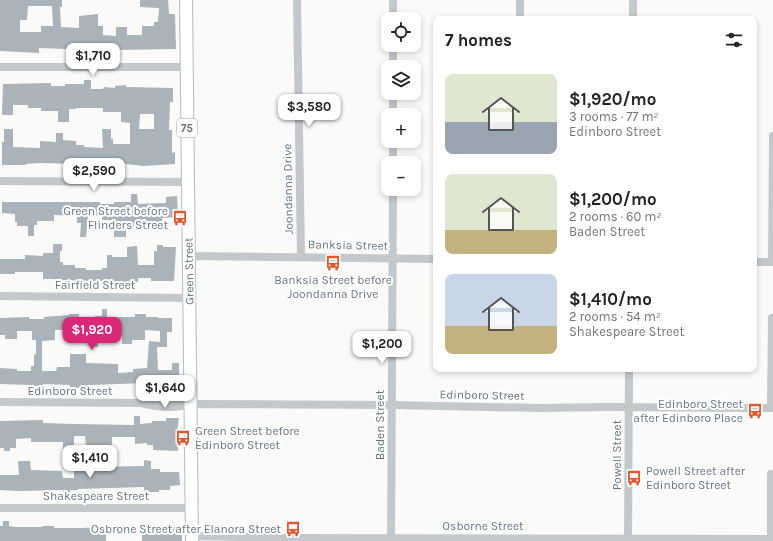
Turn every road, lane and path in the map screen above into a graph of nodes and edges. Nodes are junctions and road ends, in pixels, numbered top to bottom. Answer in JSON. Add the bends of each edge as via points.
{"nodes":[{"id":1,"x":186,"y":0,"type":"edge"},
{"id":2,"x":297,"y":0,"type":"edge"},
{"id":3,"x":393,"y":0,"type":"edge"},
{"id":4,"x":520,"y":0,"type":"edge"},
{"id":5,"x":633,"y":0,"type":"edge"},
{"id":6,"x":393,"y":12,"type":"edge"},
{"id":7,"x":520,"y":16,"type":"edge"},
{"id":8,"x":633,"y":16,"type":"edge"},
{"id":9,"x":0,"y":67,"type":"edge"},
{"id":10,"x":186,"y":67,"type":"junction"},
{"id":11,"x":773,"y":136,"type":"edge"},
{"id":12,"x":0,"y":181,"type":"edge"},
{"id":13,"x":188,"y":182,"type":"junction"},
{"id":14,"x":393,"y":196,"type":"edge"},
{"id":15,"x":189,"y":256,"type":"junction"},
{"id":16,"x":301,"y":257,"type":"junction"},
{"id":17,"x":393,"y":258,"type":"junction"},
{"id":18,"x":433,"y":259,"type":"edge"},
{"id":19,"x":757,"y":262,"type":"edge"},
{"id":20,"x":772,"y":262,"type":"edge"},
{"id":21,"x":0,"y":296,"type":"edge"},
{"id":22,"x":189,"y":298,"type":"junction"},
{"id":23,"x":772,"y":318,"type":"dead end"},
{"id":24,"x":629,"y":372,"type":"edge"},
{"id":25,"x":0,"y":402,"type":"edge"},
{"id":26,"x":191,"y":404,"type":"junction"},
{"id":27,"x":392,"y":405,"type":"junction"},
{"id":28,"x":629,"y":407,"type":"junction"},
{"id":29,"x":772,"y":408,"type":"edge"},
{"id":30,"x":771,"y":474,"type":"dead end"},
{"id":31,"x":0,"y":508,"type":"edge"},
{"id":32,"x":192,"y":508,"type":"junction"},
{"id":33,"x":192,"y":538,"type":"edge"},
{"id":34,"x":391,"y":539,"type":"edge"},
{"id":35,"x":772,"y":539,"type":"edge"},
{"id":36,"x":293,"y":540,"type":"edge"},
{"id":37,"x":628,"y":540,"type":"edge"}],
"edges":[{"from":1,"to":10,"type":"main road","name":"Green Street","number":"75"},
{"from":2,"to":16,"type":"street","name":"Joondanna Drive"},
{"from":3,"to":6,"type":"street"},
{"from":4,"to":7,"type":"street"},
{"from":5,"to":8,"type":"street"},
{"from":9,"to":10,"type":"street"},
{"from":10,"to":13,"type":"main road","name":"Green Street","number":"75"},
{"from":11,"to":20,"type":"street"},
{"from":12,"to":13,"type":"street"},
{"from":13,"to":15,"type":"main road","name":"Green Street","number":"75"},
{"from":14,"to":17,"type":"street","name":"Baden Street"},
{"from":15,"to":16,"type":"street","name":"Banksia Street"},
{"from":15,"to":22,"type":"main road","name":"Green Street","number":"75"},
{"from":16,"to":17,"type":"street","name":"Banksia Street"},
{"from":17,"to":18,"type":"street","name":"Banksia Street"},
{"from":17,"to":27,"type":"street","name":"Baden Street"},
{"from":19,"to":20,"type":"street"},
{"from":21,"to":22,"type":"street","name":"Fairfield Street"},
{"from":22,"to":26,"type":"main road","name":"Green Street","number":"75"},
{"from":23,"to":29,"type":"street"},
{"from":24,"to":28,"type":"street","name":"Powell Street"},
{"from":25,"to":26,"type":"street","name":"Edinboro Street","via":[[141,403],[181,399]]},
{"from":26,"to":27,"type":"street","name":"Edinboro Street"},
{"from":26,"to":32,"type":"main road","name":"Green Street","number":"75"},
{"from":27,"to":28,"type":"street","name":"Edinboro Street"},
{"from":27,"to":34,"type":"street","name":"Baden Street"},
{"from":28,"to":29,"type":"street","name":"Edinboro Street"},
{"from":28,"to":37,"type":"street","name":"Powell Street"},
{"from":30,"to":35,"type":"street"},
{"from":31,"to":32,"type":"street","name":"Shakespeare Street"},
{"from":32,"to":33,"type":"main road","name":"Green Street","number":"75"},
{"from":33,"to":36,"type":"street","name":"Osborne Street"},
{"from":34,"to":36,"type":"street","name":"Osborne Street"},
{"from":34,"to":37,"type":"street","name":"Osborne Street"},
{"from":35,"to":37,"type":"street","name":"Osborne Street"}]}
